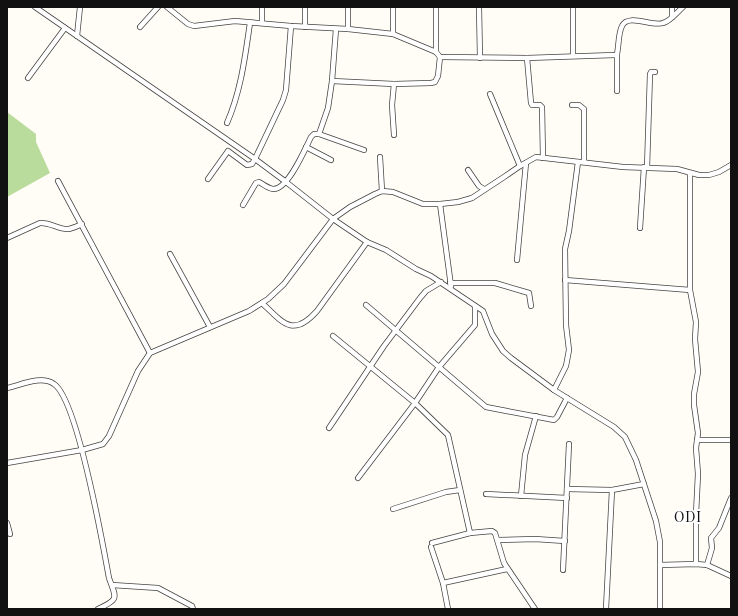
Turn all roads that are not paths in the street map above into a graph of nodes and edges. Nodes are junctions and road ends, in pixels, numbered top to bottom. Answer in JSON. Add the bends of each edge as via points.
{"nodes":[{"id":1,"x":35,"y":7,"type":"edge"},
{"id":2,"x":80,"y":7,"type":"edge"},
{"id":3,"x":158,"y":7,"type":"edge"},
{"id":4,"x":167,"y":7,"type":"edge"},
{"id":5,"x":262,"y":7,"type":"edge"},
{"id":6,"x":305,"y":7,"type":"edge"},
{"id":7,"x":348,"y":7,"type":"edge"},
{"id":8,"x":393,"y":7,"type":"edge"},
{"id":9,"x":436,"y":7,"type":"edge"},
{"id":10,"x":479,"y":7,"type":"edge"},
{"id":11,"x":573,"y":7,"type":"edge"},
{"id":12,"x":672,"y":7,"type":"edge"},
{"id":13,"x":683,"y":7,"type":"edge"},
{"id":14,"x":672,"y":17,"type":"junction"},
{"id":15,"x":250,"y":23,"type":"junction"},
{"id":16,"x":262,"y":23,"type":"junction"},
{"id":17,"x":291,"y":26,"type":"junction"},
{"id":18,"x":140,"y":27,"type":"dead end"},
{"id":19,"x":305,"y":27,"type":"junction"},
{"id":20,"x":65,"y":28,"type":"junction"},
{"id":21,"x":336,"y":29,"type":"junction"},
{"id":22,"x":348,"y":29,"type":"junction"},
{"id":23,"x":393,"y":34,"type":"junction"},
{"id":24,"x":77,"y":36,"type":"junction"},
{"id":25,"x":436,"y":52,"type":"junction"},
{"id":26,"x":617,"y":54,"type":"junction"},
{"id":27,"x":573,"y":56,"type":"junction"},
{"id":28,"x":440,"y":57,"type":"junction"},
{"id":29,"x":480,"y":58,"type":"junction"},
{"id":30,"x":527,"y":58,"type":"junction"},
{"id":31,"x":656,"y":72,"type":"dead end"},
{"id":32,"x":28,"y":78,"type":"dead end"},
{"id":33,"x":332,"y":81,"type":"junction"},
{"id":34,"x":394,"y":84,"type":"junction"},
{"id":35,"x":617,"y":91,"type":"dead end"},
{"id":36,"x":490,"y":94,"type":"dead end"},
{"id":37,"x":572,"y":105,"type":"dead end"},
{"id":38,"x":227,"y":122,"type":"dead end"},
{"id":39,"x":319,"y":134,"type":"junction"},
{"id":40,"x":394,"y":136,"type":"dead end"},
{"id":41,"x":306,"y":147,"type":"junction"},
{"id":42,"x":364,"y":150,"type":"dead end"},
{"id":43,"x":380,"y":157,"type":"dead end"},
{"id":44,"x":543,"y":158,"type":"junction"},
{"id":45,"x":255,"y":159,"type":"junction"},
{"id":46,"x":331,"y":160,"type":"dead end"},
{"id":47,"x":526,"y":162,"type":"junction"},
{"id":48,"x":578,"y":162,"type":"junction"},
{"id":49,"x":584,"y":162,"type":"junction"},
{"id":50,"x":731,"y":165,"type":"edge"},
{"id":51,"x":520,"y":166,"type":"junction"},
{"id":52,"x":645,"y":168,"type":"junction"},
{"id":53,"x":468,"y":170,"type":"dead end"},
{"id":54,"x":690,"y":173,"type":"junction"},
{"id":55,"x":208,"y":179,"type":"dead end"},
{"id":56,"x":58,"y":181,"type":"dead end"},
{"id":57,"x":286,"y":182,"type":"junction"},
{"id":58,"x":484,"y":189,"type":"junction"},
{"id":59,"x":382,"y":191,"type":"junction"},
{"id":60,"x":440,"y":204,"type":"junction"},
{"id":61,"x":243,"y":205,"type":"dead end"},
{"id":62,"x":333,"y":219,"type":"junction"},
{"id":63,"x":82,"y":224,"type":"junction"},
{"id":64,"x":640,"y":228,"type":"dead end"},
{"id":65,"x":7,"y":238,"type":"edge"},
{"id":66,"x":367,"y":242,"type":"junction"},
{"id":67,"x":170,"y":254,"type":"dead end"},
{"id":68,"x":517,"y":260,"type":"dead end"},
{"id":69,"x":565,"y":280,"type":"junction"},
{"id":70,"x":441,"y":282,"type":"junction"},
{"id":71,"x":450,"y":283,"type":"junction"},
{"id":72,"x":451,"y":289,"type":"junction"},
{"id":73,"x":690,"y":290,"type":"junction"},
{"id":74,"x":262,"y":303,"type":"junction"},
{"id":75,"x":366,"y":306,"type":"dead end"},
{"id":76,"x":475,"y":306,"type":"junction"},
{"id":77,"x":532,"y":306,"type":"dead end"},
{"id":78,"x":210,"y":327,"type":"junction"},
{"id":79,"x":397,"y":331,"type":"junction"},
{"id":80,"x":333,"y":336,"type":"dead end"},
{"id":81,"x":150,"y":353,"type":"junction"},
{"id":82,"x":370,"y":366,"type":"junction"},
{"id":83,"x":439,"y":367,"type":"junction"},
{"id":84,"x":7,"y":388,"type":"edge"},
{"id":85,"x":554,"y":390,"type":"junction"},
{"id":86,"x":567,"y":398,"type":"junction"},
{"id":87,"x":415,"y":403,"type":"junction"},
{"id":88,"x":536,"y":416,"type":"junction"},
{"id":89,"x":329,"y":428,"type":"dead end"},
{"id":90,"x":697,"y":440,"type":"junction"},
{"id":91,"x":731,"y":440,"type":"edge"},
{"id":92,"x":569,"y":444,"type":"dead end"},
{"id":93,"x":82,"y":450,"type":"junction"},
{"id":94,"x":7,"y":463,"type":"edge"},
{"id":95,"x":358,"y":478,"type":"dead end"},
{"id":96,"x":644,"y":484,"type":"junction"},
{"id":97,"x":567,"y":489,"type":"junction"},
{"id":98,"x":460,"y":490,"type":"junction"},
{"id":99,"x":612,"y":490,"type":"junction"},
{"id":100,"x":486,"y":494,"type":"dead end"},
{"id":101,"x":521,"y":496,"type":"junction"},
{"id":102,"x":567,"y":498,"type":"junction"},
{"id":103,"x":731,"y":498,"type":"edge"},
{"id":104,"x":393,"y":509,"type":"dead end"},
{"id":105,"x":7,"y":523,"type":"edge"},
{"id":106,"x":470,"y":533,"type":"junction"},
{"id":107,"x":10,"y":534,"type":"dead end"},
{"id":108,"x":498,"y":540,"type":"junction"},
{"id":109,"x":565,"y":541,"type":"junction"},
{"id":110,"x":696,"y":564,"type":"junction"},
{"id":111,"x":660,"y":565,"type":"junction"},
{"id":112,"x":707,"y":565,"type":"junction"},
{"id":113,"x":507,"y":570,"type":"junction"},
{"id":114,"x":563,"y":570,"type":"dead end"},
{"id":115,"x":731,"y":576,"type":"edge"},
{"id":116,"x":443,"y":583,"type":"junction"},
{"id":117,"x":112,"y":585,"type":"junction"},
{"id":118,"x":98,"y":609,"type":"edge"},
{"id":119,"x":193,"y":609,"type":"edge"},
{"id":120,"x":448,"y":609,"type":"edge"},
{"id":121,"x":535,"y":609,"type":"edge"},
{"id":122,"x":606,"y":609,"type":"edge"},
{"id":123,"x":660,"y":609,"type":"edge"}],
"edges":[{"from":1,"to":20,"type":"street"},
{"from":2,"to":24,"type":"street"},
{"from":3,"to":18,"type":"street"},
{"from":4,"to":15,"type":"street","via":[[194,26],[234,21]]},
{"from":5,"to":16,"type":"street"},
{"from":6,"to":19,"type":"street"},
{"from":7,"to":22,"type":"street"},
{"from":8,"to":23,"type":"street"},
{"from":9,"to":25,"type":"street"},
{"from":10,"to":29,"type":"street"},
{"from":11,"to":27,"type":"street"},
{"from":12,"to":14,"type":"street"},
{"from":13,"to":14,"type":"street"},
{"from":14,"to":26,"type":"street","via":[[662,24],[628,20],[620,30]]},
{"from":15,"to":16,"type":"street"},
{"from":15,"to":38,"type":"street","via":[[242,73]]},
{"from":16,"to":17,"type":"street"},
{"from":17,"to":19,"type":"street"},
{"from":17,"to":45,"type":"street","via":[[285,95]]},
{"from":19,"to":21,"type":"street"},
{"from":20,"to":24,"type":"street"},
{"from":20,"to":32,"type":"street"},
{"from":21,"to":22,"type":"street"},
{"from":21,"to":33,"type":"street"},
{"from":22,"to":23,"type":"street"},
{"from":23,"to":25,"type":"street"},
{"from":24,"to":45,"type":"street"},
{"from":25,"to":28,"type":"street"},
{"from":26,"to":27,"type":"street"},
{"from":26,"to":35,"type":"street"},
{"from":27,"to":30,"type":"street"},
{"from":28,"to":29,"type":"street"},
{"from":28,"to":34,"type":"street","via":[[435,82]]},
{"from":29,"to":30,"type":"street"},
{"from":30,"to":44,"type":"street","via":[[531,103],[542,107]]},
{"from":31,"to":52,"type":"street","via":[[650,74]]},
{"from":33,"to":34,"type":"street"},
{"from":33,"to":39,"type":"street","via":[[328,108]]},
{"from":34,"to":40,"type":"street"},
{"from":36,"to":51,"type":"street"},
{"from":37,"to":49,"type":"street","via":[[584,109]]},
{"from":39,"to":41,"type":"street","via":[[314,134]]},
{"from":39,"to":42,"type":"street"},
{"from":41,"to":46,"type":"street"},
{"from":41,"to":57,"type":"street"},
{"from":43,"to":59,"type":"street"},
{"from":44,"to":47,"type":"street","via":[[536,157]]},
{"from":44,"to":48,"type":"street"},
{"from":45,"to":55,"type":"street","via":[[252,164],[247,165],[228,151]]},
{"from":45,"to":57,"type":"street"},
{"from":47,"to":51,"type":"street"},
{"from":47,"to":68,"type":"street"},
{"from":48,"to":49,"type":"street"},
{"from":48,"to":69,"type":"street","via":[[565,249]]},
{"from":49,"to":52,"type":"street"},
{"from":50,"to":54,"type":"street","via":[[709,175]]},
{"from":51,"to":58,"type":"street"},
{"from":52,"to":54,"type":"street","via":[[677,169]]},
{"from":52,"to":64,"type":"street"},
{"from":53,"to":58,"type":"street"},
{"from":54,"to":73,"type":"street"},
{"from":56,"to":63,"type":"street"},
{"from":57,"to":61,"type":"street","via":[[274,189],[256,183]]},
{"from":57,"to":62,"type":"street"},
{"from":58,"to":60,"type":"street","via":[[472,198]]},
{"from":59,"to":60,"type":"street","via":[[393,192],[423,204]]},
{"from":59,"to":62,"type":"street"},
{"from":60,"to":71,"type":"street"},
{"from":62,"to":66,"type":"street"},
{"from":62,"to":74,"type":"street","via":[[284,284]]},
{"from":63,"to":65,"type":"street","via":[[66,229],[40,223]]},
{"from":63,"to":81,"type":"street"},
{"from":66,"to":70,"type":"street"},
{"from":66,"to":74,"type":"street","via":[[309,321],[290,326]]},
{"from":67,"to":78,"type":"street"},
{"from":69,"to":73,"type":"street"},
{"from":69,"to":85,"type":"street","via":[[569,350],[566,366]]},
{"from":70,"to":72,"type":"street"},
{"from":70,"to":79,"type":"street","via":[[426,291]]},
{"from":71,"to":72,"type":"street"},
{"from":71,"to":77,"type":"street","via":[[494,283],[529,293]]},
{"from":72,"to":76,"type":"street"},
{"from":73,"to":90,"type":"street","via":[[696,322],[698,372],[694,405]]},
{"from":74,"to":78,"type":"street"},
{"from":75,"to":79,"type":"street"},
{"from":76,"to":83,"type":"street","via":[[475,325]]},
{"from":76,"to":85,"type":"street","via":[[482,311],[503,351]]},
{"from":78,"to":81,"type":"street"},
{"from":79,"to":82,"type":"street"},
{"from":79,"to":83,"type":"street"},
{"from":80,"to":82,"type":"street"},
{"from":81,"to":93,"type":"street","via":[[138,372],[109,436],[103,444]]},
{"from":82,"to":87,"type":"street"},
{"from":82,"to":89,"type":"street"},
{"from":83,"to":87,"type":"street"},
{"from":83,"to":88,"type":"street","via":[[486,407]]},
{"from":84,"to":93,"type":"street","via":[[40,380],[55,384],[70,411]]},
{"from":85,"to":86,"type":"street"},
{"from":86,"to":88,"type":"street","via":[[554,420]]},
{"from":86,"to":96,"type":"street","via":[[614,427],[625,437]]},
{"from":87,"to":95,"type":"street"},
{"from":87,"to":98,"type":"street","via":[[448,435]]},
{"from":88,"to":101,"type":"street","via":[[525,455]]},
{"from":90,"to":91,"type":"street"},
{"from":90,"to":110,"type":"street"},
{"from":92,"to":97,"type":"street"},
{"from":93,"to":94,"type":"street"},
{"from":93,"to":117,"type":"street"},
{"from":96,"to":99,"type":"street"},
{"from":96,"to":111,"type":"street","via":[[660,542]]},
{"from":97,"to":99,"type":"street"},
{"from":97,"to":102,"type":"street"},
{"from":98,"to":104,"type":"street"},
{"from":98,"to":106,"type":"street"},
{"from":99,"to":122,"type":"street"},
{"from":100,"to":101,"type":"street"},
{"from":101,"to":102,"type":"street"},
{"from":102,"to":109,"type":"street"},
{"from":103,"to":112,"type":"street","via":[[719,528],[711,538],[712,548]]},
{"from":105,"to":107,"type":"street"},
{"from":106,"to":108,"type":"street","via":[[492,531]]},
{"from":106,"to":116,"type":"street","via":[[431,545]]},
{"from":108,"to":109,"type":"street"},
{"from":108,"to":113,"type":"street"},
{"from":109,"to":114,"type":"street"},
{"from":110,"to":111,"type":"street"},
{"from":110,"to":112,"type":"street"},
{"from":111,"to":123,"type":"street"},
{"from":112,"to":115,"type":"street"},
{"from":113,"to":116,"type":"street"},
{"from":113,"to":121,"type":"street"},
{"from":116,"to":120,"type":"street"},
{"from":117,"to":118,"type":"street","via":[[114,600]]},
{"from":117,"to":119,"type":"street","via":[[158,588],[192,606]]}]}
